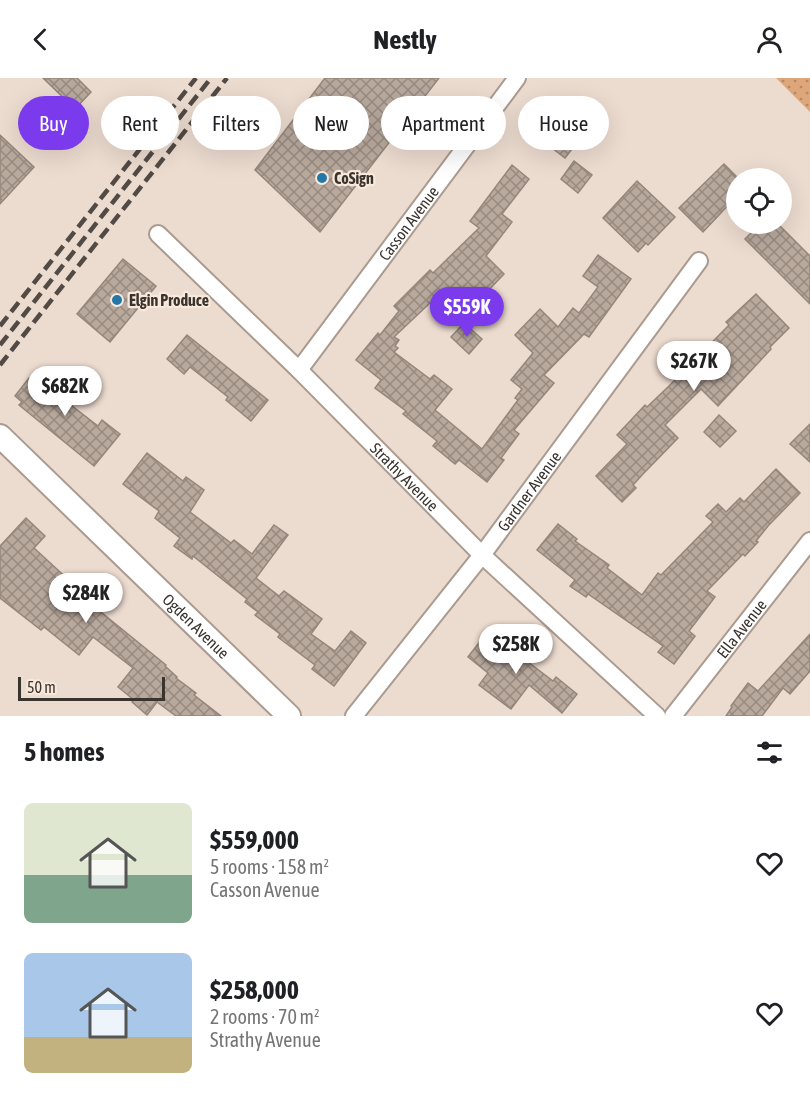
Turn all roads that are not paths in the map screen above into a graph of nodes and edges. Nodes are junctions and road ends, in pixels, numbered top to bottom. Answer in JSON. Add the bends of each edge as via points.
{"nodes":[{"id":1,"x":518,"y":78,"type":"edge"},
{"id":2,"x":158,"y":234,"type":"dead end"},
{"id":3,"x":699,"y":261,"type":"dead end"},
{"id":4,"x":299,"y":370,"type":"junction"},
{"id":5,"x":0,"y":436,"type":"edge"},
{"id":6,"x":810,"y":541,"type":"edge"},
{"id":7,"x":482,"y":555,"type":"junction"},
{"id":8,"x":289,"y":716,"type":"edge"},
{"id":9,"x":354,"y":716,"type":"edge"},
{"id":10,"x":657,"y":716,"type":"edge"},
{"id":11,"x":674,"y":716,"type":"edge"}],
"edges":[{"from":1,"to":4,"type":"street","name":"Casson Avenue"},
{"from":2,"to":4,"type":"street","name":"Strathy Avenue"},
{"from":3,"to":7,"type":"street","name":"Gardner Avenue"},
{"from":4,"to":7,"type":"street","name":"Strathy Avenue"},
{"from":5,"to":8,"type":"street","name":"Ogden Avenue"},
{"from":6,"to":11,"type":"street","name":"Ella Avenue"},
{"from":7,"to":9,"type":"street","name":"Gardner Avenue"},
{"from":7,"to":10,"type":"street","name":"Strathy Avenue"}]}
